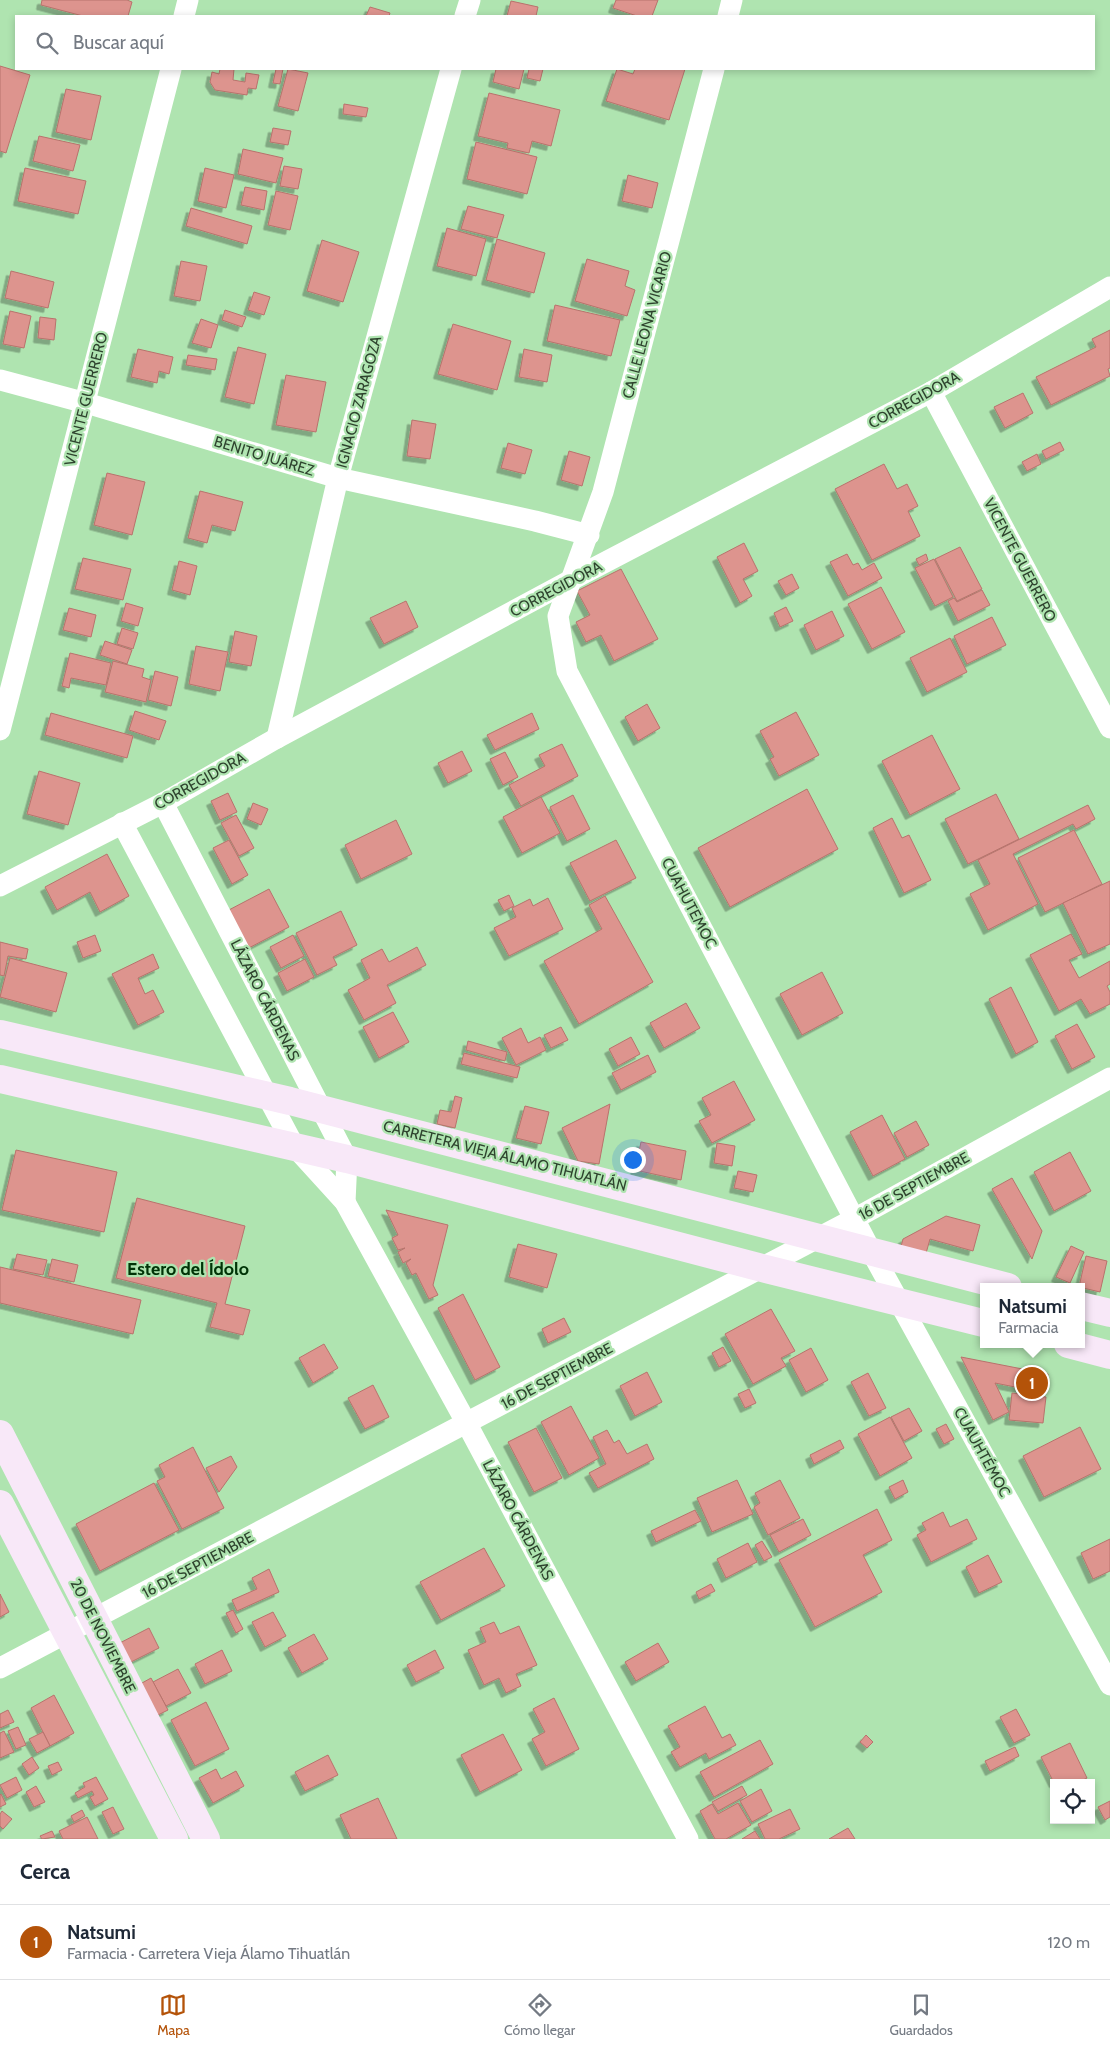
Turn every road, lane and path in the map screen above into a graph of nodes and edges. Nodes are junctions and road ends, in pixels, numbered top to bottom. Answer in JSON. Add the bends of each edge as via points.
{"nodes":[{"id":1,"x":188,"y":0,"type":"edge"},
{"id":2,"x":470,"y":0,"type":"edge"},
{"id":3,"x":732,"y":0,"type":"edge"},
{"id":4,"x":184,"y":15,"type":"edge"},
{"id":5,"x":465,"y":15,"type":"edge"},
{"id":6,"x":728,"y":15,"type":"edge"},
{"id":7,"x":171,"y":70,"type":"edge"},
{"id":8,"x":451,"y":70,"type":"edge"},
{"id":9,"x":714,"y":70,"type":"edge"},
{"id":10,"x":1110,"y":287,"type":"edge"},
{"id":11,"x":0,"y":380,"type":"edge"},
{"id":12,"x":931,"y":392,"type":"junction"},
{"id":13,"x":86,"y":403,"type":"junction"},
{"id":14,"x":338,"y":478,"type":"junction"},
{"id":15,"x":589,"y":535,"type":"junction"},
{"id":16,"x":572,"y":579,"type":"junction"},
{"id":17,"x":1110,"y":728,"type":"edge"},
{"id":18,"x":0,"y":730,"type":"edge"},
{"id":19,"x":277,"y":738,"type":"junction"},
{"id":20,"x":163,"y":803,"type":"junction"},
{"id":21,"x":122,"y":823,"type":"junction"},
{"id":22,"x":0,"y":886,"type":"edge"},
{"id":23,"x":0,"y":1034,"type":"edge"},
{"id":24,"x":0,"y":1078,"type":"edge"},
{"id":25,"x":1110,"y":1078,"type":"edge"},
{"id":26,"x":265,"y":1095,"type":"junction"},
{"id":27,"x":322,"y":1109,"type":"junction"},
{"id":28,"x":294,"y":1146,"type":"junction"},
{"id":29,"x":347,"y":1159,"type":"junction"},
{"id":30,"x":345,"y":1202,"type":"junction"},
{"id":31,"x":854,"y":1219,"type":"junction"},
{"id":32,"x":819,"y":1237,"type":"junction"},
{"id":33,"x":871,"y":1251,"type":"junction"},
{"id":34,"x":762,"y":1268,"type":"junction"},
{"id":35,"x":993,"y":1283,"type":"edge"},
{"id":36,"x":899,"y":1301,"type":"junction"},
{"id":37,"x":1085,"y":1307,"type":"edge"},
{"id":38,"x":1110,"y":1313,"type":"edge"},
{"id":39,"x":980,"y":1321,"type":"edge"},
{"id":40,"x":1083,"y":1348,"type":"edge"},
{"id":41,"x":1110,"y":1355,"type":"edge"},
{"id":42,"x":466,"y":1424,"type":"junction"},
{"id":43,"x":0,"y":1434,"type":"edge"},
{"id":44,"x":0,"y":1504,"type":"edge"},
{"id":45,"x":94,"y":1620,"type":"junction"},
{"id":46,"x":68,"y":1634,"type":"junction"},
{"id":47,"x":0,"y":1668,"type":"edge"},
{"id":48,"x":1110,"y":1685,"type":"edge"},
{"id":49,"x":174,"y":1839,"type":"edge"},
{"id":50,"x":206,"y":1839,"type":"edge"},
{"id":51,"x":688,"y":1839,"type":"edge"}],
"edges":[{"from":1,"to":4,"type":"street"},
{"from":2,"to":5,"type":"street"},
{"from":3,"to":6,"type":"street"},
{"from":7,"to":13,"type":"street","name":"VICENTE GUERRERO"},
{"from":8,"to":14,"type":"street","name":"IGNACIO ZARAGOZA"},
{"from":9,"to":15,"type":"street","name":"CALLE LEONA VICARIO","via":[[604,492]]},
{"from":10,"to":12,"type":"street","name":"CORREGIDORA"},
{"from":11,"to":13,"type":"street","name":"BENITO JUÁREZ"},
{"from":12,"to":16,"type":"street","name":"CORREGIDORA"},
{"from":12,"to":17,"type":"street","name":"VICENTE GUERRERO"},
{"from":13,"to":14,"type":"street","name":"BENITO JUÁREZ"},
{"from":13,"to":18,"type":"street","name":"VICENTE GUERRERO"},
{"from":14,"to":15,"type":"street","name":"BENITO JUÁREZ","via":[[535,520]]},
{"from":14,"to":19,"type":"street","name":"IGNACIO ZARAGOZA"},
{"from":15,"to":16,"type":"street","name":"CALLE LEONA VICARIO"},
{"from":16,"to":19,"type":"street","name":"CORREGIDORA"},
{"from":16,"to":31,"type":"street","name":"CUAHUTEMOC","via":[[558,616],[567,671]]},
{"from":19,"to":20,"type":"street","name":"CORREGIDORA"},
{"from":20,"to":21,"type":"street","name":"CORREGIDORA"},
{"from":20,"to":27,"type":"street","name":"LÁZARO CÁRDENAS"},
{"from":21,"to":22,"type":"street","name":"CORREGIDORA"},
{"from":21,"to":26,"type":"street","name":"LÁZARO CÁRDENAS"},
{"from":23,"to":26,"type":"main road","name":"CARRETERA VIEJA ÁLAMO TIHUATLÁN"},
{"from":24,"to":28,"type":"main road"},
{"from":25,"to":31,"type":"street","name":"16 DE SEPTIEMBRE"},
{"from":26,"to":27,"type":"main road","name":"CARRETERA VIEJA ÁLAMO TIHUATLÁN"},
{"from":26,"to":28,"type":"street","name":"LÁZARO CÁRDENAS"},
{"from":27,"to":29,"type":"street","name":"LÁZARO CÁRDENAS"},
{"from":27,"to":32,"type":"main road","name":"CARRETERA VIEJA ÁLAMO TIHUATLÁN"},
{"from":28,"to":29,"type":"main road"},
{"from":28,"to":30,"type":"street","name":"LÁZARO CÁRDENAS"},
{"from":29,"to":30,"type":"street","name":"LÁZARO CÁRDENAS"},
{"from":29,"to":34,"type":"main road"},
{"from":30,"to":42,"type":"street","name":"LÁZARO CÁRDENAS"},
{"from":31,"to":32,"type":"street","name":"16 DE SEPTIEMBRE"},
{"from":31,"to":33,"type":"street","name":"CUAUHTÉMOC"},
{"from":32,"to":33,"type":"main road","name":"CARRETERA VIEJA ÁLAMO TIHUATLÁN"},
{"from":32,"to":34,"type":"street","name":"16 DE SEPTIEMBRE"},
{"from":33,"to":35,"type":"main road","name":"CARRETERA VIEJA ÁLAMO TIHUATLÁN"},
{"from":33,"to":36,"type":"street","name":"CUAUHTÉMOC"},
{"from":34,"to":36,"type":"main road"},
{"from":34,"to":42,"type":"street","name":"16 DE SEPTIEMBRE"},
{"from":36,"to":39,"type":"main road"},
{"from":36,"to":48,"type":"street","name":"CUAUHTÉMOC"},
{"from":37,"to":38,"type":"main road"},
{"from":40,"to":41,"type":"main road"},
{"from":42,"to":45,"type":"street","name":"16 DE SEPTIEMBRE"},
{"from":42,"to":51,"type":"street","name":"LÁZARO CÁRDENAS"},
{"from":43,"to":45,"type":"main road","name":"20 DE NOVIEMBRE"},
{"from":44,"to":46,"type":"main road","name":"20 DE NOVIEMBRE"},
{"from":45,"to":46,"type":"street","name":"16 DE SEPTIEMBRE"},
{"from":45,"to":50,"type":"main road","name":"20 DE NOVIEMBRE"},
{"from":46,"to":47,"type":"street","name":"16 DE SEPTIEMBRE"},
{"from":46,"to":49,"type":"main road","name":"20 DE NOVIEMBRE"}]}
